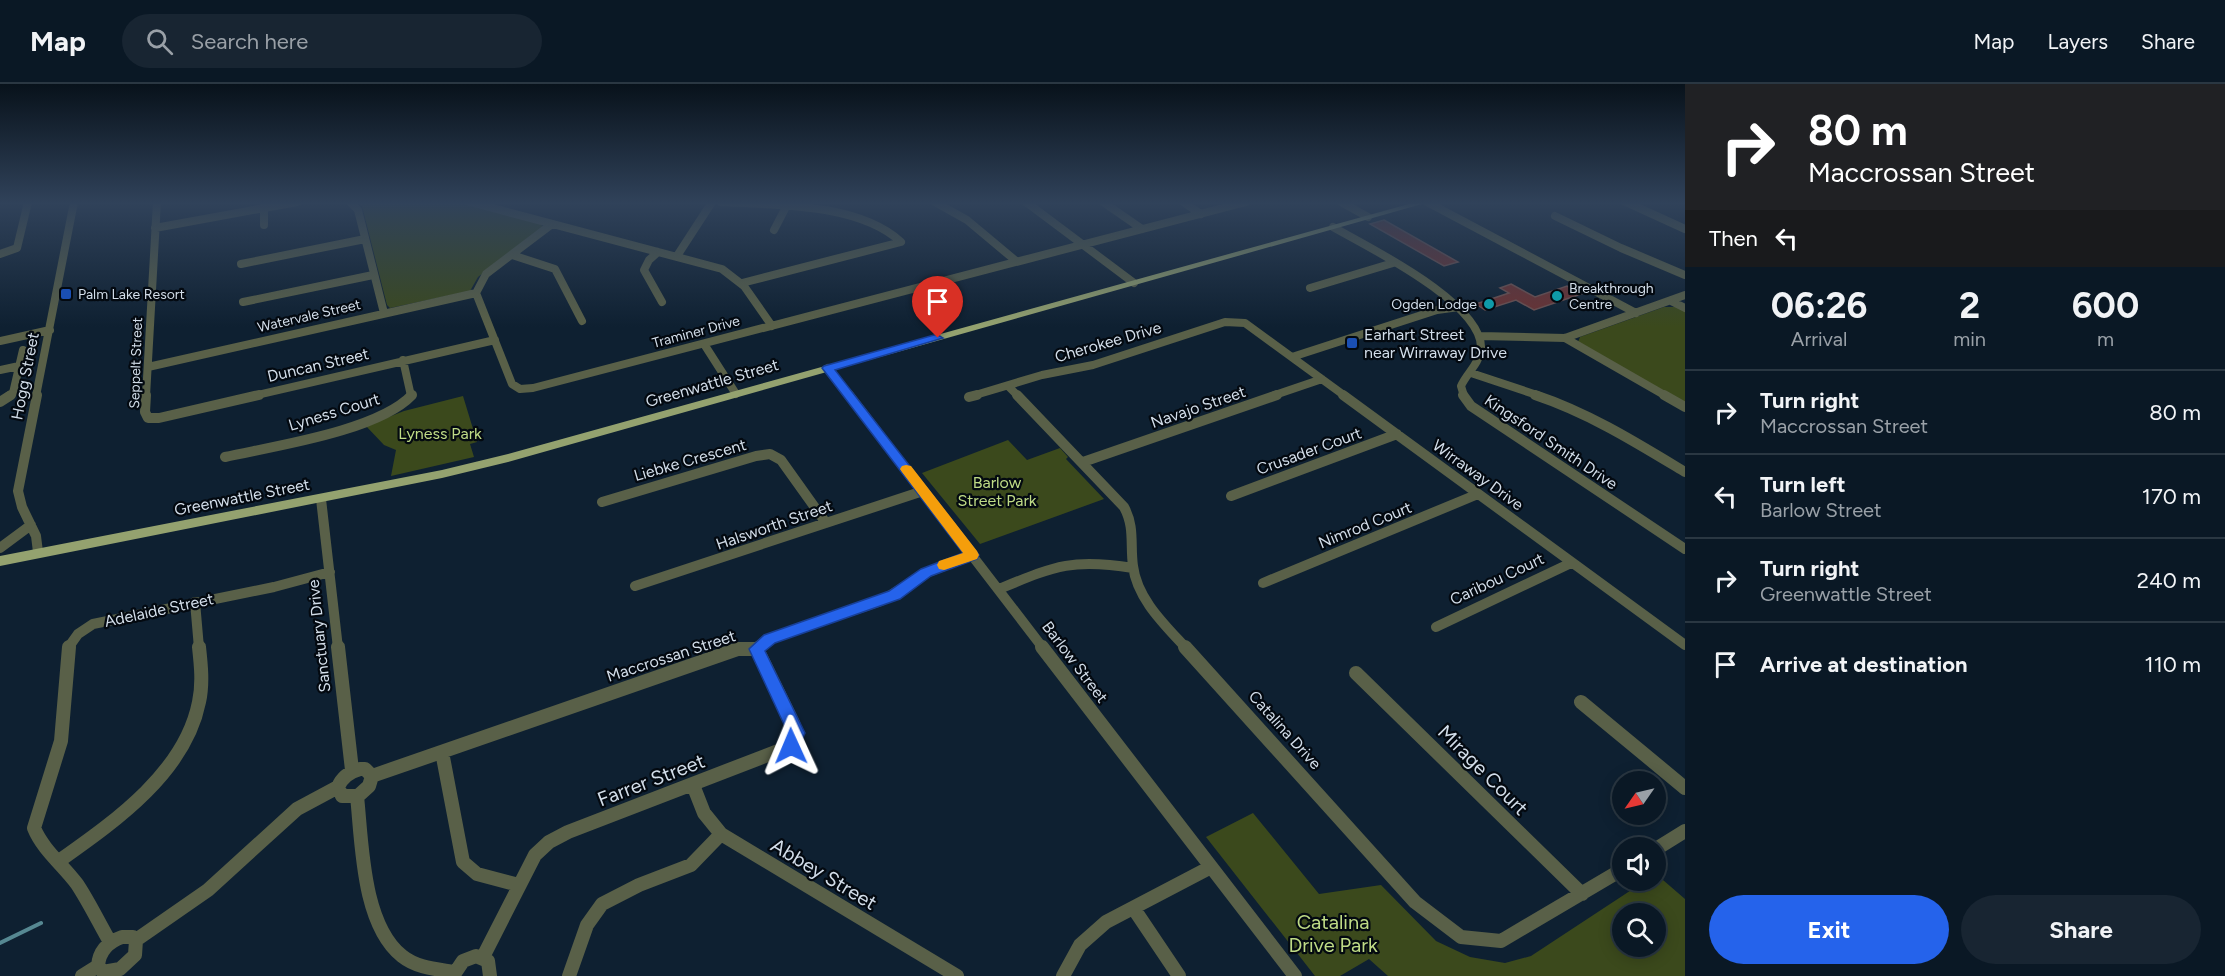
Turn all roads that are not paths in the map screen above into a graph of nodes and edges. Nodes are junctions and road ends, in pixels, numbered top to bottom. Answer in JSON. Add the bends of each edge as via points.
{"nodes":[{"id":1,"x":17,"y":244,"type":"edge"},
{"id":2,"x":66,"y":244,"type":"edge"},
{"id":3,"x":154,"y":244,"type":"edge"},
{"id":4,"x":342,"y":244,"type":"edge"},
{"id":5,"x":366,"y":244,"type":"edge"},
{"id":6,"x":527,"y":244,"type":"edge"},
{"id":7,"x":626,"y":244,"type":"edge"},
{"id":8,"x":684,"y":244,"type":"edge"},
{"id":9,"x":897,"y":244,"type":"edge"},
{"id":10,"x":995,"y":244,"type":"edge"},
{"id":11,"x":1083,"y":244,"type":"joint"},
{"id":12,"x":1275,"y":244,"type":"edge"},
{"id":13,"x":1361,"y":244,"type":"edge"},
{"id":14,"x":1505,"y":244,"type":"edge"},
{"id":15,"x":1611,"y":244,"type":"edge"},
{"id":16,"x":658,"y":252,"type":"junction"},
{"id":17,"x":0,"y":254,"type":"edge"},
{"id":18,"x":512,"y":255,"type":"junction"},
{"id":19,"x":676,"y":256,"type":"junction"},
{"id":20,"x":1016,"y":261,"type":"junction"},
{"id":21,"x":1393,"y":263,"type":"junction"},
{"id":22,"x":241,"y":264,"type":"dead end"},
{"id":23,"x":1685,"y":274,"type":"edge"},
{"id":24,"x":374,"y":275,"type":"junction"},
{"id":25,"x":742,"y":283,"type":"junction"},
{"id":26,"x":1134,"y":283,"type":"junction"},
{"id":27,"x":1310,"y":288,"type":"dead end"},
{"id":28,"x":476,"y":293,"type":"junction"},
{"id":29,"x":1685,"y":295,"type":"edge"},
{"id":30,"x":1671,"y":301,"type":"junction"},
{"id":31,"x":243,"y":302,"type":"dead end"},
{"id":32,"x":662,"y":302,"type":"dead end"},
{"id":33,"x":1459,"y":307,"type":"junction"},
{"id":34,"x":1685,"y":308,"type":"edge"},
{"id":35,"x":384,"y":313,"type":"junction"},
{"id":36,"x":1636,"y":313,"type":"junction"},
{"id":37,"x":582,"y":321,"type":"dead end"},
{"id":38,"x":772,"y":326,"type":"junction"},
{"id":39,"x":1254,"y":328,"type":"joint"},
{"id":40,"x":50,"y":330,"type":"junction"},
{"id":41,"x":1480,"y":336,"type":"junction"},
{"id":42,"x":1565,"y":338,"type":"junction"},
{"id":43,"x":0,"y":340,"type":"edge"},
{"id":44,"x":495,"y":340,"type":"junction"},
{"id":45,"x":704,"y":344,"type":"junction"},
{"id":46,"x":23,"y":350,"type":"dead end"},
{"id":47,"x":1292,"y":357,"type":"junction"},
{"id":48,"x":403,"y":360,"type":"junction"},
{"id":49,"x":20,"y":366,"type":"junction"},
{"id":50,"x":148,"y":367,"type":"junction"},
{"id":51,"x":828,"y":368,"type":"junction"},
{"id":52,"x":0,"y":370,"type":"edge"},
{"id":53,"x":1471,"y":373,"type":"junction"},
{"id":54,"x":1322,"y":380,"type":"junction"},
{"id":55,"x":1008,"y":387,"type":"junction"},
{"id":56,"x":736,"y":394,"type":"junction"},
{"id":57,"x":969,"y":397,"type":"dead end"},
{"id":58,"x":4,"y":400,"type":"edge"},
{"id":59,"x":1685,"y":406,"type":"edge"},
{"id":60,"x":148,"y":418,"type":"joint"},
{"id":61,"x":1397,"y":434,"type":"junction"},
{"id":62,"x":225,"y":457,"type":"dead end"},
{"id":63,"x":1083,"y":462,"type":"junction"},
{"id":64,"x":1685,"y":472,"type":"edge"},
{"id":65,"x":923,"y":491,"type":"junction"},
{"id":66,"x":1478,"y":494,"type":"junction"},
{"id":67,"x":1231,"y":496,"type":"dead end"},
{"id":68,"x":321,"y":499,"type":"junction"},
{"id":69,"x":602,"y":502,"type":"dead end"},
{"id":70,"x":826,"y":523,"type":"junction"},
{"id":71,"x":31,"y":525,"type":"junction"},
{"id":72,"x":0,"y":548,"type":"edge"},
{"id":73,"x":1685,"y":549,"type":"edge"},
{"id":74,"x":38,"y":552,"type":"junction"},
{"id":75,"x":972,"y":555,"type":"junction"},
{"id":76,"x":0,"y":561,"type":"edge"},
{"id":77,"x":1571,"y":563,"type":"junction"},
{"id":78,"x":1133,"y":568,"type":"junction"},
{"id":79,"x":330,"y":572,"type":"junction"},
{"id":80,"x":1263,"y":583,"type":"dead end"},
{"id":81,"x":635,"y":586,"type":"dead end"},
{"id":82,"x":999,"y":589,"type":"junction"},
{"id":83,"x":195,"y":602,"type":"junction"},
{"id":84,"x":1436,"y":627,"type":"dead end"},
{"id":85,"x":1685,"y":645,"type":"edge"},
{"id":86,"x":757,"y":649,"type":"junction"},
{"id":87,"x":1356,"y":674,"type":"dead end"},
{"id":88,"x":1581,"y":702,"type":"dead end"},
{"id":89,"x":442,"y":752,"type":"junction"},
{"id":90,"x":352,"y":770,"type":"junction"},
{"id":91,"x":372,"y":776,"type":"junction"},
{"id":92,"x":693,"y":785,"type":"junction"},
{"id":93,"x":338,"y":787,"type":"junction"},
{"id":94,"x":1685,"y":788,"type":"edge"},
{"id":95,"x":357,"y":796,"type":"junction"},
{"id":96,"x":1685,"y":831,"type":"edge"},
{"id":97,"x":721,"y":834,"type":"junction"},
{"id":98,"x":1666,"y":843,"type":"edge"},
{"id":99,"x":59,"y":861,"type":"junction"},
{"id":100,"x":1211,"y":867,"type":"junction"},
{"id":101,"x":1612,"y":876,"type":"edge"},
{"id":102,"x":519,"y":885,"type":"junction"},
{"id":103,"x":1582,"y":894,"type":"junction"},
{"id":104,"x":1134,"y":909,"type":"junction"},
{"id":105,"x":136,"y":940,"type":"junction"},
{"id":106,"x":110,"y":942,"type":"junction"},
{"id":107,"x":483,"y":957,"type":"junction"},
{"id":108,"x":98,"y":966,"type":"junction"},
{"id":109,"x":123,"y":973,"type":"edge"},
{"id":110,"x":454,"y":974,"type":"edge"},
{"id":111,"x":82,"y":976,"type":"edge"},
{"id":112,"x":490,"y":976,"type":"edge"},
{"id":113,"x":569,"y":976,"type":"edge"},
{"id":114,"x":957,"y":976,"type":"edge"},
{"id":115,"x":1063,"y":976,"type":"edge"},
{"id":116,"x":1179,"y":976,"type":"edge"},
{"id":117,"x":1295,"y":976,"type":"edge"}],
"edges":[{"from":1,"to":17,"type":"street","via":[[15,250]]},
{"from":2,"to":40,"type":"street","name":"Hogg Street"},
{"from":3,"to":50,"type":"street","name":"Seppelt Street"},
{"from":4,"to":22,"type":"street"},
{"from":5,"to":24,"type":"street"},
{"from":6,"to":18,"type":"street"},
{"from":7,"to":16,"type":"street"},
{"from":8,"to":19,"type":"street"},
{"from":9,"to":25,"type":"street"},
{"from":10,"to":20,"type":"street"},
{"from":11,"to":20,"type":"street","name":"Traminer Drive"},
{"from":11,"to":26,"type":"street"},
{"from":12,"to":26,"type":"main road","name":"Greenwattle Street"},
{"from":13,"to":21,"type":"street"},
{"from":14,"to":36,"type":"street"},
{"from":15,"to":23,"type":"street"},
{"from":16,"to":19,"type":"street"},
{"from":16,"to":32,"type":"street","via":[[644,270]]},
{"from":18,"to":28,"type":"street","via":[[486,274]]},
{"from":18,"to":37,"type":"street","via":[[555,269]]},
{"from":19,"to":25,"type":"street","via":[[722,269]]},
{"from":20,"to":38,"type":"street","name":"Traminer Drive"},
{"from":21,"to":27,"type":"street"},
{"from":21,"to":33,"type":"street"},
{"from":24,"to":31,"type":"street"},
{"from":24,"to":35,"type":"street"},
{"from":25,"to":38,"type":"street"},
{"from":26,"to":51,"type":"main road","name":"Greenwattle Street"},
{"from":28,"to":35,"type":"street","name":"Watervale Street"},
{"from":28,"to":44,"type":"street","name":"Traminer Drive"},
{"from":29,"to":30,"type":"street"},
{"from":30,"to":34,"type":"street"},
{"from":30,"to":36,"type":"street"},
{"from":33,"to":41,"type":"street"},
{"from":33,"to":47,"type":"street","via":[[1437,310]]},
{"from":35,"to":50,"type":"street","name":"Watervale Street"},
{"from":36,"to":42,"type":"street"},
{"from":38,"to":45,"type":"street","name":"Traminer Drive"},
{"from":39,"to":47,"type":"street","name":"Wirraway Drive"},
{"from":39,"to":55,"type":"street","name":"Cherokee Drive","via":[[1245,323],[1225,322],[1093,365],[1042,375]]},
{"from":40,"to":43,"type":"street"},
{"from":40,"to":71,"type":"street","name":"Hogg Street","via":[[18,491]]},
{"from":41,"to":42,"type":"street"},
{"from":41,"to":53,"type":"street","name":"Kingsford Smith Drive","via":[[1478,364]]},
{"from":42,"to":59,"type":"street"},
{"from":44,"to":45,"type":"street","name":"Traminer Drive","via":[[512,384],[520,389]]},
{"from":44,"to":48,"type":"street","name":"Duncan Street"},
{"from":45,"to":56,"type":"street"},
{"from":46,"to":49,"type":"street"},
{"from":47,"to":54,"type":"street","name":"Wirraway Drive"},
{"from":48,"to":60,"type":"street","name":"Duncan Street"},
{"from":48,"to":62,"type":"street","name":"Lyness Court","via":[[411,395],[399,407],[342,429]]},
{"from":49,"to":52,"type":"street"},
{"from":49,"to":58,"type":"street","via":[[14,391]]},
{"from":50,"to":60,"type":"street","name":"Seppelt Street"},
{"from":51,"to":56,"type":"main road","name":"Greenwattle Street"},
{"from":51,"to":65,"type":"street","name":"Barlow Street"},
{"from":53,"to":64,"type":"street","via":[[1566,405],[1617,430]]},
{"from":53,"to":73,"type":"street","name":"Kingsford Smith Drive","via":[[1461,386],[1471,406]]},
{"from":54,"to":61,"type":"street","name":"Wirraway Drive"},
{"from":54,"to":63,"type":"street","name":"Navajo Street"},
{"from":55,"to":57,"type":"street","name":"Cherokee Drive"},
{"from":55,"to":63,"type":"street","name":"Catalina Drive"},
{"from":56,"to":68,"type":"main road","name":"Greenwattle Street","via":[[508,458]]},
{"from":61,"to":66,"type":"street","name":"Wirraway Drive"},
{"from":61,"to":67,"type":"street","name":"Crusader Court"},
{"from":63,"to":78,"type":"street","name":"Catalina Drive","via":[[1127,510],[1134,538]]},
{"from":65,"to":70,"type":"street","name":"Halsworth Street"},
{"from":65,"to":75,"type":"street","name":"Barlow Street"},
{"from":66,"to":77,"type":"street","name":"Wirraway Drive"},
{"from":66,"to":80,"type":"street","name":"Nimrod Court"},
{"from":68,"to":74,"type":"main road","name":"Greenwattle Street"},
{"from":68,"to":79,"type":"street","name":"Sanctuary Drive"},
{"from":69,"to":70,"type":"street","name":"Liebke Crescent","via":[[770,454],[781,460]]},
{"from":70,"to":81,"type":"street","name":"Halsworth Street"},
{"from":71,"to":72,"type":"street"},
{"from":71,"to":74,"type":"street","name":"Hogg Street"},
{"from":74,"to":76,"type":"main road","name":"Greenwattle Street"},
{"from":75,"to":82,"type":"street","name":"Barlow Street"},
{"from":75,"to":86,"type":"street","name":"Maccrossan Street","via":[[926,573],[894,595],[769,639]]},
{"from":77,"to":84,"type":"street","name":"Caribou Court"},
{"from":77,"to":85,"type":"street","name":"Wirraway Drive"},
{"from":78,"to":82,"type":"street","via":[[1074,563]]},
{"from":78,"to":103,"type":"street","name":"Catalina Drive","via":[[1142,592],[1163,622],[1415,902],[1461,937],[1501,941]]},
{"from":79,"to":83,"type":"street","name":"Adelaide Street"},
{"from":79,"to":90,"type":"street","name":"Sanctuary Drive"},
{"from":82,"to":100,"type":"street","name":"Barlow Street"},
{"from":83,"to":99,"type":"street","via":[[199,704],[183,743],[148,788],[118,817]]},
{"from":83,"to":99,"type":"street","name":"Adelaide Street","via":[[93,624],[71,641],[61,741],[34,828],[40,842]]},
{"from":86,"to":89,"type":"street","name":"Maccrossan Street","via":[[738,650]]},
{"from":86,"to":92,"type":"street","name":"Farrer Street","via":[[793,723],[795,740],[783,750]]},
{"from":87,"to":103,"type":"street","name":"Mirage Court"},
{"from":88,"to":94,"type":"street"},
{"from":89,"to":91,"type":"street","name":"Maccrossan Street"},
{"from":89,"to":102,"type":"street","via":[[463,862],[477,874]]},
{"from":90,"to":91,"type":"street","via":[[365,769]]},
{"from":90,"to":93,"type":"street"},
{"from":91,"to":95,"type":"street","via":[[369,788]]},
{"from":92,"to":97,"type":"street","name":"Abbey Street","via":[[704,813]]},
{"from":92,"to":102,"type":"street","name":"Farrer Street","via":[[557,837],[535,855]]},
{"from":93,"to":95,"type":"street","via":[[342,796]]},
{"from":93,"to":105,"type":"street","via":[[297,809],[208,890]]},
{"from":95,"to":110,"type":"street","via":[[370,891],[383,934],[398,953],[421,967]]},
{"from":96,"to":98,"type":"street"},
{"from":97,"to":113,"type":"street","via":[[691,865],[599,906]]},
{"from":97,"to":114,"type":"street","name":"Abbey Street"},
{"from":99,"to":106,"type":"street","name":"Adelaide Street"},
{"from":100,"to":104,"type":"street"},
{"from":100,"to":117,"type":"street","name":"Barlow Street"},
{"from":101,"to":103,"type":"street","name":"Catalina Drive"},
{"from":102,"to":107,"type":"street","name":"Farrer Street"},
{"from":104,"to":115,"type":"street","via":[[1082,939]]},
{"from":104,"to":116,"type":"street"},
{"from":105,"to":106,"type":"street","via":[[122,937]]},
{"from":105,"to":109,"type":"street","via":[[135,955]]},
{"from":106,"to":108,"type":"street","via":[[101,952]]},
{"from":107,"to":110,"type":"street","via":[[463,960]]},
{"from":107,"to":112,"type":"street","via":[[490,964]]},
{"from":108,"to":109,"type":"street","via":[[104,972]]},
{"from":108,"to":111,"type":"street"}]}
